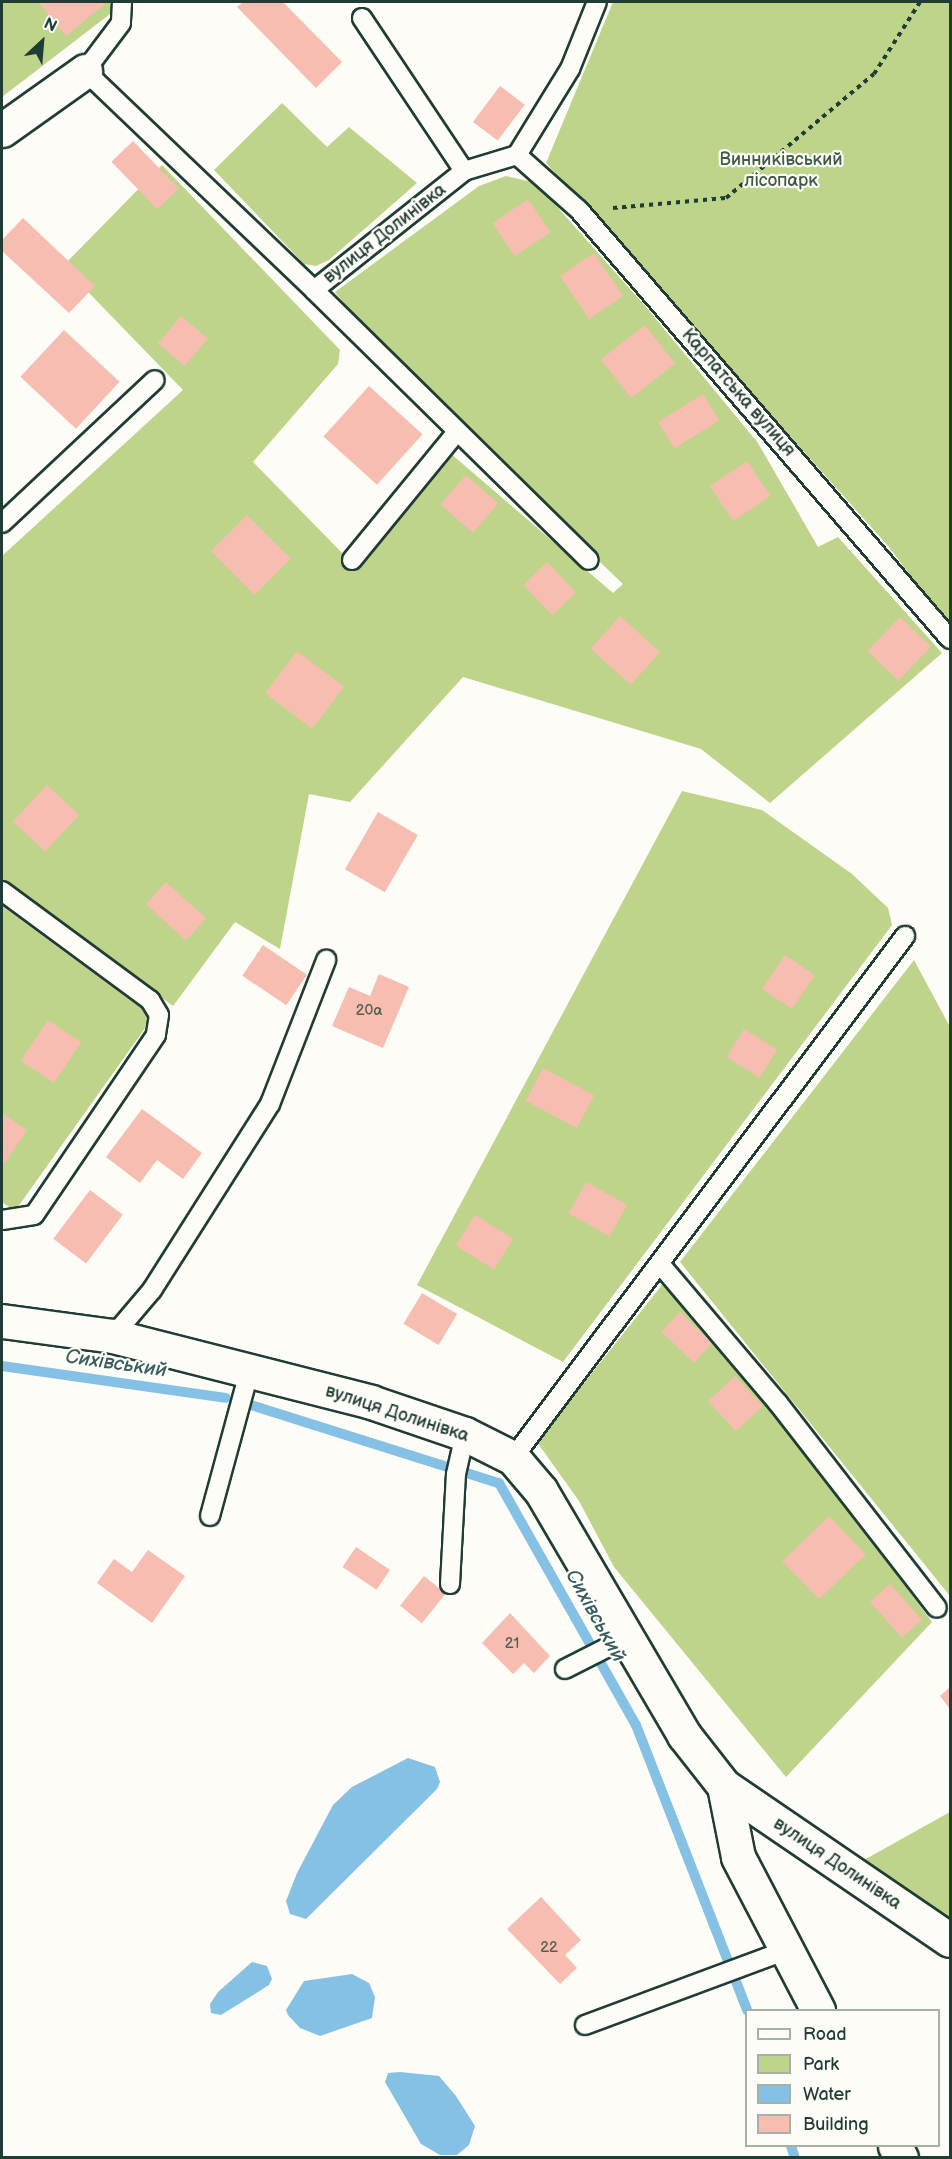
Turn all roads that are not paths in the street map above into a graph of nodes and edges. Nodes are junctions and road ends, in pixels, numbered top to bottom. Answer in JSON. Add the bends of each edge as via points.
{"nodes":[{"id":1,"x":122,"y":2,"type":"edge"},
{"id":2,"x":597,"y":2,"type":"edge"},
{"id":3,"x":362,"y":18,"type":"dead end"},
{"id":4,"x":85,"y":71,"type":"junction"},
{"id":5,"x":2,"y":130,"type":"edge"},
{"id":6,"x":517,"y":155,"type":"junction"},
{"id":7,"x":464,"y":171,"type":"junction"},
{"id":8,"x":314,"y":290,"type":"junction"},
{"id":9,"x":155,"y":380,"type":"dead end"},
{"id":10,"x":455,"y":434,"type":"junction"},
{"id":11,"x":2,"y":523,"type":"edge"},
{"id":12,"x":352,"y":560,"type":"dead end"},
{"id":13,"x":589,"y":560,"type":"dead end"},
{"id":14,"x":951,"y":639,"type":"edge"},
{"id":15,"x":2,"y":891,"type":"edge"},
{"id":16,"x":905,"y":936,"type":"dead end"},
{"id":17,"x":326,"y":960,"type":"dead end"},
{"id":18,"x":2,"y":1220,"type":"edge"},
{"id":19,"x":660,"y":1264,"type":"junction"},
{"id":20,"x":2,"y":1321,"type":"edge"},
{"id":21,"x":113,"y":1336,"type":"junction"},
{"id":22,"x":249,"y":1372,"type":"junction"},
{"id":23,"x":460,"y":1458,"type":"junction"},
{"id":24,"x":513,"y":1458,"type":"junction"},
{"id":25,"x":210,"y":1516,"type":"dead end"},
{"id":26,"x":450,"y":1584,"type":"dead end"},
{"id":27,"x":937,"y":1608,"type":"dead end"},
{"id":28,"x":628,"y":1637,"type":"junction"},
{"id":29,"x":565,"y":1669,"type":"dead end"},
{"id":30,"x":724,"y":1786,"type":"junction"},
{"id":31,"x":951,"y":1941,"type":"edge"},
{"id":32,"x":784,"y":1951,"type":"junction"},
{"id":33,"x":817,"y":2009,"type":"edge"},
{"id":34,"x":585,"y":2025,"type":"dead end"}],
"edges":[{"from":1,"to":4,"type":"lane","via":[[121,23]]},
{"from":2,"to":6,"type":"lane","via":[[570,69]]},
{"from":3,"to":7,"type":"lane"},
{"from":4,"to":5,"type":"street"},
{"from":4,"to":8,"type":"lane","name":"вулиця Долинівка"},
{"from":6,"to":7,"type":"lane","name":"вулиця Долинівка"},
{"from":6,"to":14,"type":"lane","name":"Карпатська вулиця","via":[[579,210]]},
{"from":7,"to":8,"type":"lane","name":"вулиця Долинівка"},
{"from":8,"to":10,"type":"lane"},
{"from":9,"to":11,"type":"lane"},
{"from":10,"to":12,"type":"lane"},
{"from":10,"to":13,"type":"lane"},
{"from":15,"to":18,"type":"lane","via":[[150,1000],[159,1015],[156,1035],[34,1215]]},
{"from":16,"to":19,"type":"lane"},
{"from":17,"to":21,"type":"lane","via":[[270,1104],[152,1290]]},
{"from":19,"to":24,"type":"lane"},
{"from":19,"to":27,"type":"lane","via":[[778,1403]]},
{"from":20,"to":21,"type":"street","name":"вулиця Долинівка"},
{"from":21,"to":22,"type":"street","name":"вулиця Долинівка"},
{"from":22,"to":23,"type":"street","name":"вулиця Долинівка","via":[[371,1402]]},
{"from":22,"to":25,"type":"lane"},
{"from":23,"to":24,"type":"street","name":"вулиця Долинівка"},
{"from":23,"to":26,"type":"lane"},
{"from":24,"to":28,"type":"street","name":"вулиця Долинівка","via":[[541,1491]]},
{"from":28,"to":29,"type":"lane"},
{"from":28,"to":30,"type":"street","name":"вулиця Долинівка","via":[[684,1735]]},
{"from":30,"to":31,"type":"street","name":"вулиця Долинівка"},
{"from":30,"to":32,"type":"street","name":"вулиця Долинівка","via":[[738,1857]]},
{"from":32,"to":33,"type":"street","name":"вулиця Долинівка"},
{"from":32,"to":34,"type":"lane"}]}
